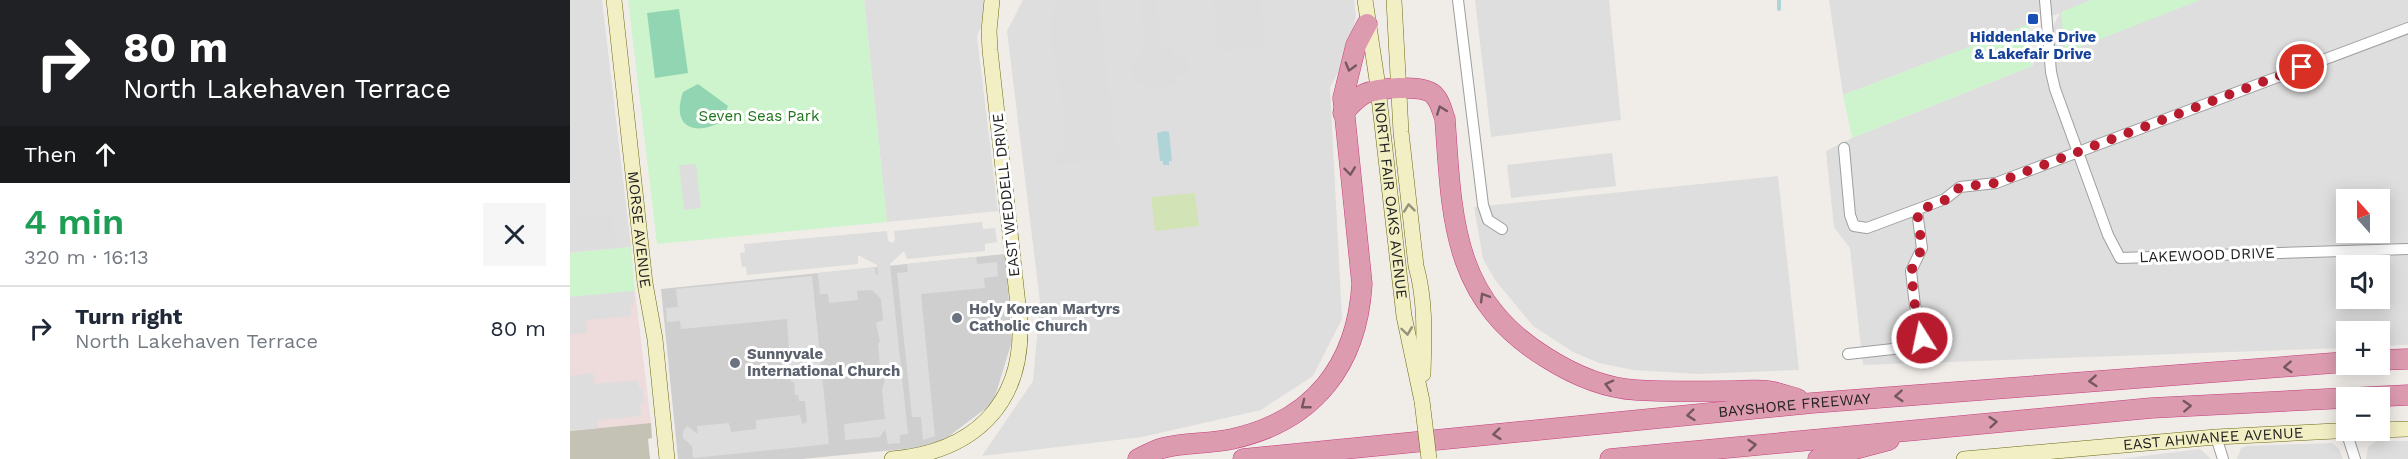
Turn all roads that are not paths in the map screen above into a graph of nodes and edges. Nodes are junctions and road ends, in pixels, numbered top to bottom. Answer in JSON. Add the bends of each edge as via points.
{"nodes":[{"id":1,"x":614,"y":0,"type":"edge"},
{"id":2,"x":992,"y":0,"type":"edge"},
{"id":3,"x":1365,"y":0,"type":"edge"},
{"id":4,"x":1394,"y":0,"type":"edge"},
{"id":5,"x":1458,"y":0,"type":"edge"},
{"id":6,"x":2045,"y":0,"type":"edge"},
{"id":7,"x":1367,"y":24,"type":"junction"},
{"id":8,"x":2408,"y":28,"type":"edge"},
{"id":9,"x":1398,"y":89,"type":"junction"},
{"id":10,"x":1378,"y":91,"type":"junction"},
{"id":11,"x":1343,"y":113,"type":"junction"},
{"id":12,"x":1844,"y":148,"type":"dead end"},
{"id":13,"x":2077,"y":152,"type":"junction"},
{"id":14,"x":1917,"y":211,"type":"junction"},
{"id":15,"x":1502,"y":229,"type":"dead end"},
{"id":16,"x":2408,"y":249,"type":"edge"},
{"id":17,"x":1848,"y":354,"type":"dead end"},
{"id":18,"x":2408,"y":359,"type":"edge"},
{"id":19,"x":2390,"y":360,"type":"edge"},
{"id":20,"x":2336,"y":363,"type":"edge"},
{"id":21,"x":2408,"y":395,"type":"edge"},
{"id":22,"x":2390,"y":396,"type":"edge"},
{"id":23,"x":2336,"y":399,"type":"edge"},
{"id":24,"x":1422,"y":401,"type":"junction"},
{"id":25,"x":1812,"y":403,"type":"junction"},
{"id":26,"x":1934,"y":427,"type":"junction"},
{"id":27,"x":2408,"y":429,"type":"edge"},
{"id":28,"x":2390,"y":430,"type":"edge"},
{"id":29,"x":2336,"y":431,"type":"edge"},
{"id":30,"x":2216,"y":437,"type":"junction"},
{"id":31,"x":2349,"y":441,"type":"edge"},
{"id":32,"x":2081,"y":453,"type":"edge"},
{"id":33,"x":667,"y":459,"type":"edge"},
{"id":34,"x":892,"y":459,"type":"edge"},
{"id":35,"x":1138,"y":459,"type":"edge"},
{"id":36,"x":1243,"y":459,"type":"edge"},
{"id":37,"x":1429,"y":459,"type":"edge"},
{"id":38,"x":1610,"y":459,"type":"edge"},
{"id":39,"x":1818,"y":459,"type":"edge"},
{"id":40,"x":1964,"y":459,"type":"edge"},
{"id":41,"x":2223,"y":459,"type":"edge"},
{"id":42,"x":2355,"y":459,"type":"edge"}],
"edges":[{"from":1,"to":33,"type":"street","name":"MORSE AVENUE"},
{"from":2,"to":34,"type":"street","name":"EAST WEDDELL DRIVE","via":[[990,50],[1020,323],[1017,368],[996,410],[970,435],[930,453]]},
{"from":3,"to":7,"type":"street","name":"NORTH FAIR OAKS AVENUE"},
{"from":4,"to":9,"type":"street","name":"NORTH FAIR OAKS AVENUE"},
{"from":5,"to":15,"type":"street","via":[[1483,205],[1488,220]]},
{"from":6,"to":13,"type":"street","via":[[2051,72]]},
{"from":7,"to":10,"type":"street","name":"NORTH FAIR OAKS AVENUE"},
{"from":7,"to":11,"type":"highway","one_way":true,"via":[[1356,45],[1344,87]]},
{"from":8,"to":13,"type":"street"},
{"from":9,"to":10,"type":"highway"},
{"from":24,"to":9,"type":"street","name":"NORTH FAIR OAKS AVENUE","one_way":true,"via":[[1423,314]]},
{"from":25,"to":9,"type":"highway","one_way":true,"via":[[1767,390],[1664,392],[1608,386],[1564,369],[1521,342],[1484,299],[1460,246],[1440,105],[1433,94],[1418,88]]},
{"from":10,"to":11,"type":"highway","via":[[1355,100]]},
{"from":10,"to":24,"type":"street","name":"NORTH FAIR OAKS AVENUE","one_way":true,"via":[[1401,295]]},
{"from":11,"to":35,"type":"highway","one_way":true,"via":[[1362,284],[1354,336],[1344,361],[1309,404],[1283,421],[1230,440],[1163,448]]},
{"from":12,"to":14,"type":"street","via":[[1854,226],[1867,228]]},
{"from":13,"to":14,"type":"street","via":[[1996,183],[1960,187],[1945,200]]},
{"from":13,"to":16,"type":"street","name":"LAKEWOOD DRIVE","via":[[2120,258]]},
{"from":14,"to":17,"type":"street","via":[[1922,248],[1911,271],[1915,306],[1924,325],[1922,338],[1911,347]]},
{"from":18,"to":19,"type":"highway"},
{"from":20,"to":25,"type":"highway","name":"BAYSHORE FREEWAY","one_way":true},
{"from":21,"to":22,"type":"highway"},
{"from":26,"to":23,"type":"highway","one_way":true,"via":[[2151,408]]},
{"from":24,"to":37,"type":"street","name":"NORTH FAIR OAKS AVENUE","bridge":true},
{"from":25,"to":36,"type":"highway","name":"BAYSHORE FREEWAY","one_way":true},
{"from":38,"to":26,"type":"highway","one_way":true},
{"from":26,"to":39,"type":"highway"},
{"from":27,"to":28,"type":"street"},
{"from":29,"to":30,"type":"street","name":"EAST AHWANEE AVENUE"},
{"from":30,"to":32,"type":"street","name":"EAST AHWANEE AVENUE"},
{"from":30,"to":41,"type":"street"},
{"from":31,"to":42,"type":"street"},
{"from":32,"to":40,"type":"street","name":"EAST AHWANEE AVENUE"}]}
